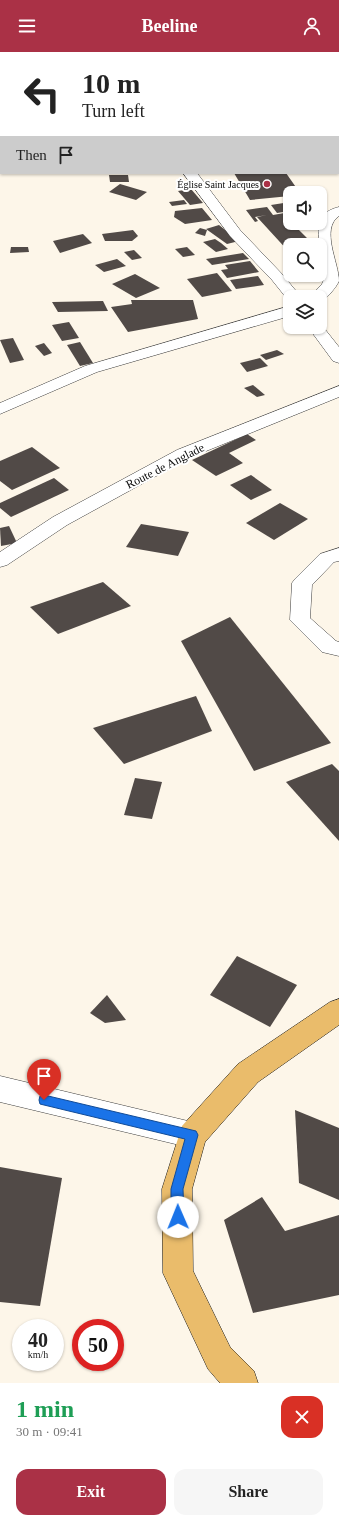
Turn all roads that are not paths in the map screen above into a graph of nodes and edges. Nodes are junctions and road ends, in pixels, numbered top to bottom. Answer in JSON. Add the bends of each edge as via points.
{"nodes":[{"id":1,"x":191,"y":174,"type":"edge"},
{"id":2,"x":339,"y":211,"type":"edge"},
{"id":3,"x":287,"y":290,"type":"edge"},
{"id":4,"x":325,"y":290,"type":"edge"},
{"id":5,"x":283,"y":313,"type":"edge"},
{"id":6,"x":321,"y":334,"type":"edge"},
{"id":7,"x":339,"y":358,"type":"edge"},
{"id":8,"x":339,"y":391,"type":"edge"},
{"id":9,"x":0,"y":409,"type":"edge"},
{"id":10,"x":339,"y":554,"type":"edge"},
{"id":11,"x":0,"y":561,"type":"edge"},
{"id":12,"x":339,"y":649,"type":"edge"},
{"id":13,"x":339,"y":1010,"type":"edge"},
{"id":14,"x":0,"y":1089,"type":"edge"},
{"id":15,"x":192,"y":1135,"type":"junction"},
{"id":16,"x":242,"y":1383,"type":"edge"}],
"edges":[{"from":1,"to":3,"type":"street","via":[[235,233]]},
{"from":2,"to":4,"type":"street","via":[[332,213],[324,230],[332,279]]},
{"from":5,"to":9,"type":"street","via":[[91,369]]},
{"from":6,"to":7,"type":"street"},
{"from":8,"to":11,"type":"street","name":"Route de Anglade","via":[[183,454],[60,521]]},
{"from":10,"to":12,"type":"street","via":[[327,558],[302,583],[300,620],[329,647]]},
{"from":13,"to":15,"type":"main road","via":[[248,1073]]},
{"from":14,"to":15,"type":"street"},
{"from":15,"to":16,"type":"main road","via":[[177,1189],[178,1273],[219,1358]]}]}
